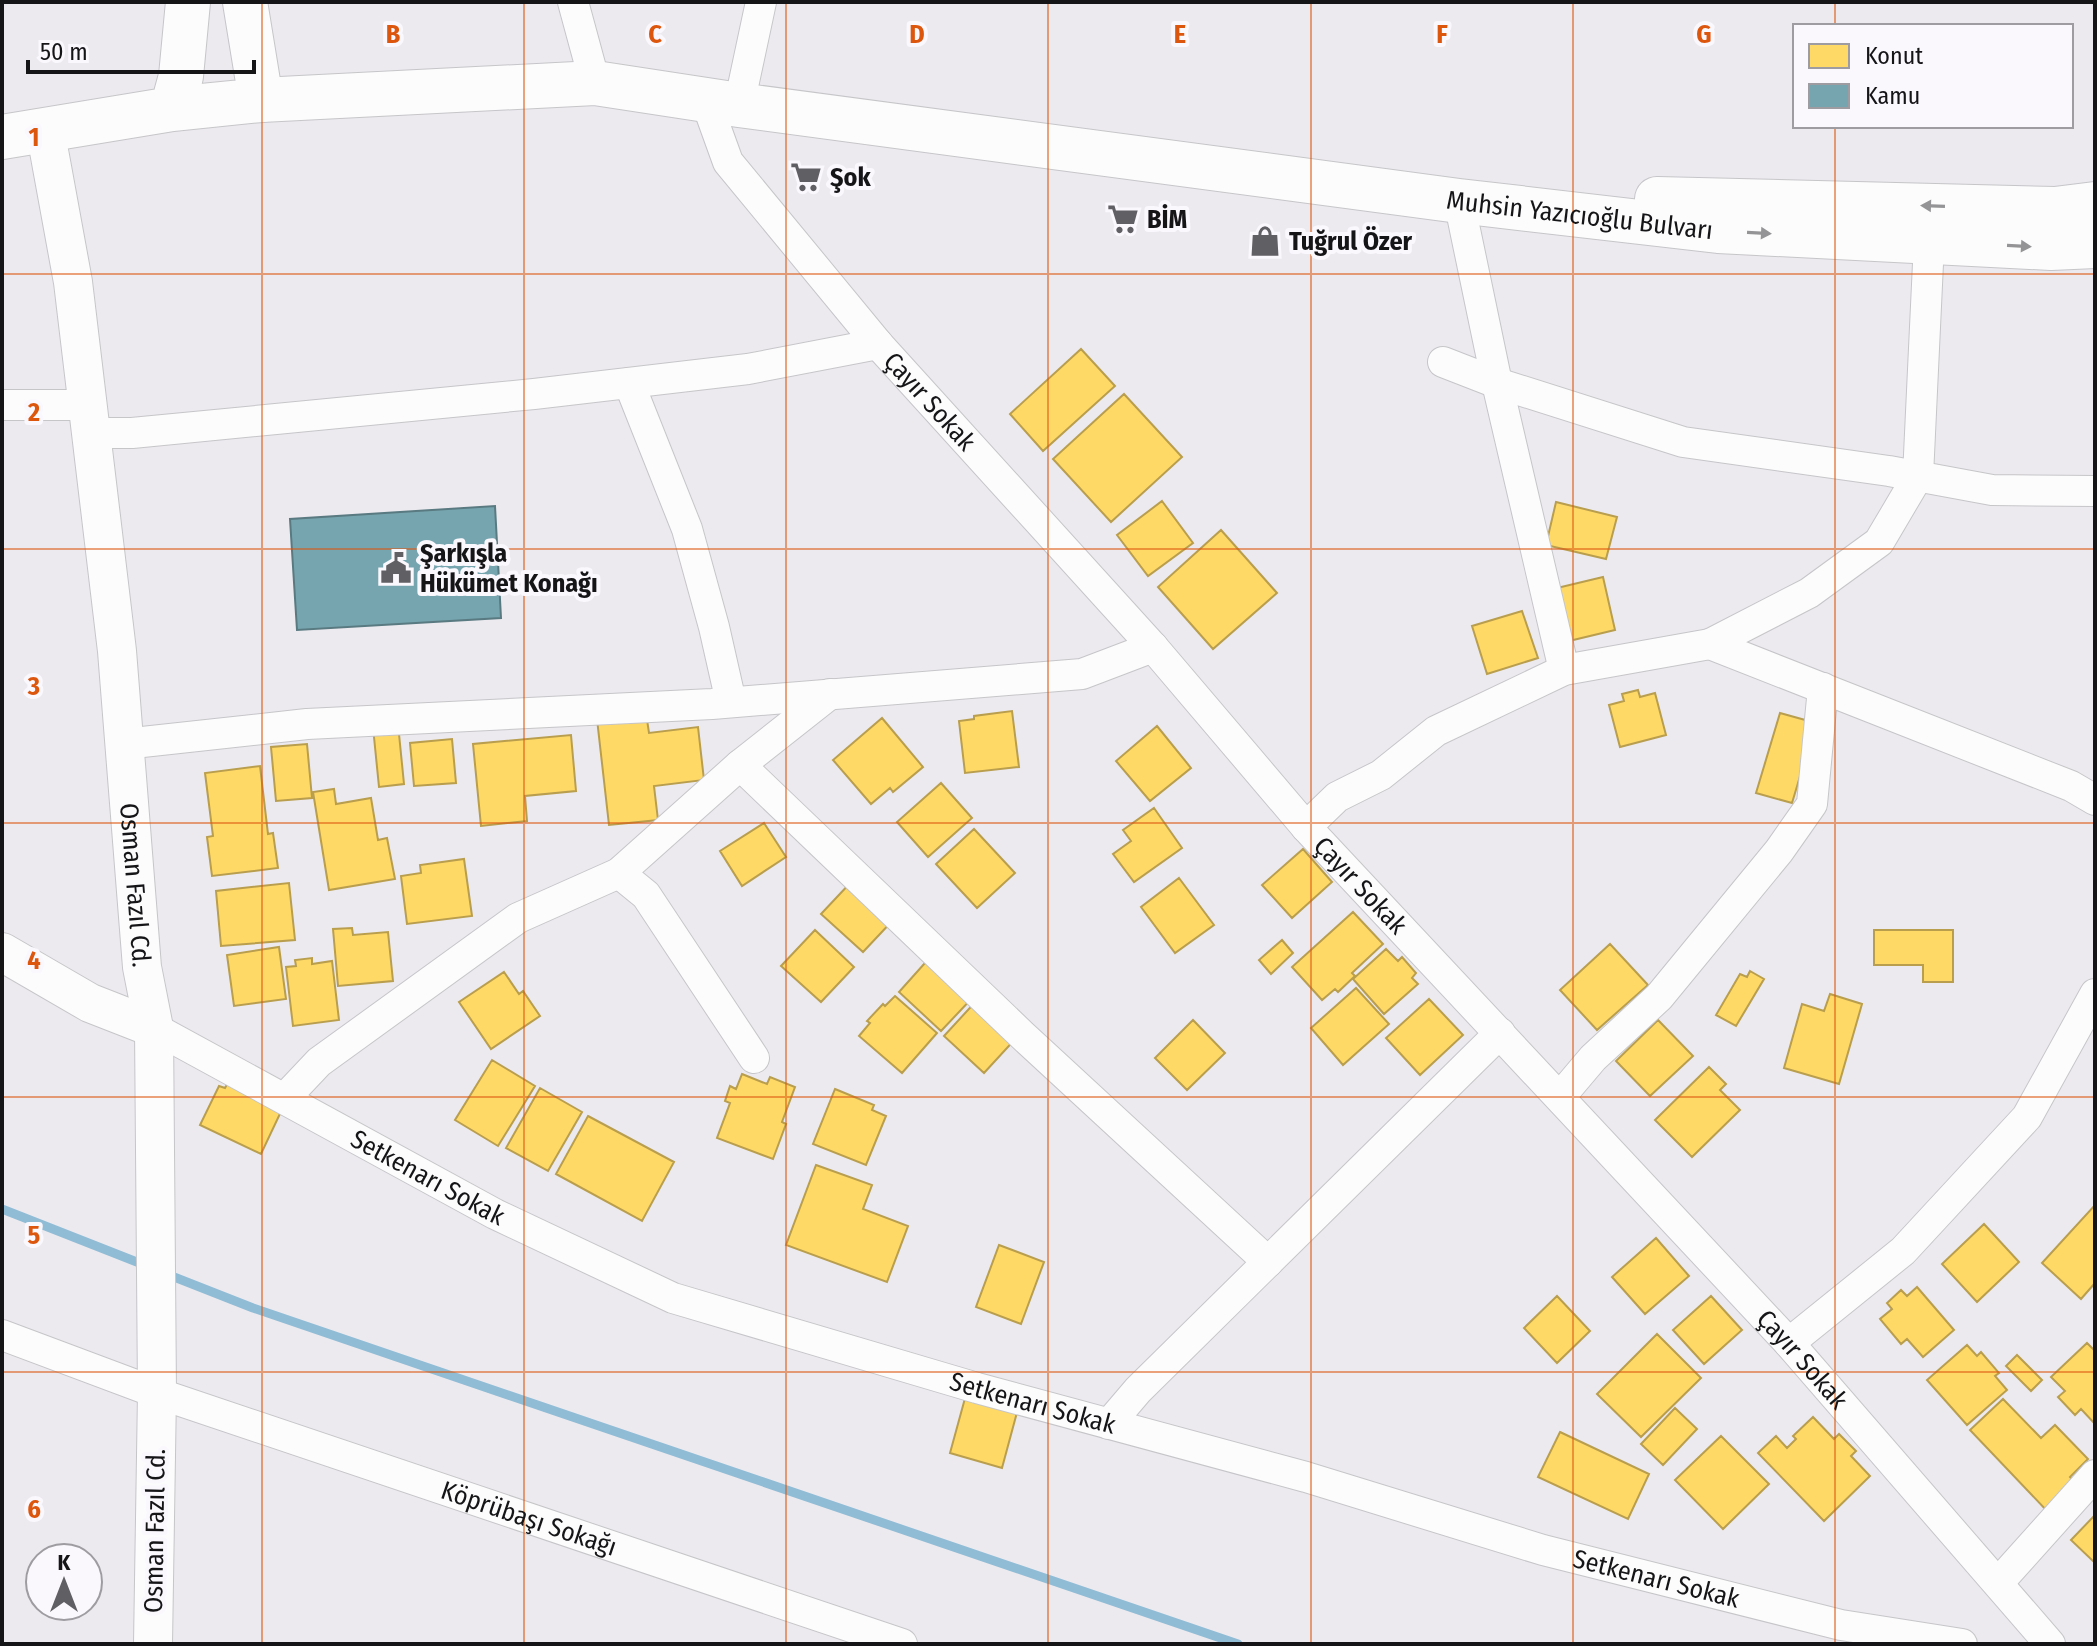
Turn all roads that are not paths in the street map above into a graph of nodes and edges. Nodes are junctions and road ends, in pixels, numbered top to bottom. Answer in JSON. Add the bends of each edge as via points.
{"nodes":[{"id":1,"x":188,"y":2,"type":"edge"},
{"id":2,"x":245,"y":2,"type":"edge"},
{"id":3,"x":573,"y":2,"type":"edge"},
{"id":4,"x":761,"y":2,"type":"edge"},
{"id":5,"x":595,"y":83,"type":"junction"},
{"id":6,"x":261,"y":100,"type":"junction"},
{"id":7,"x":723,"y":103,"type":"junction"},
{"id":8,"x":172,"y":109,"type":"junction"},
{"id":9,"x":45,"y":129,"type":"junction"},
{"id":10,"x":2,"y":137,"type":"edge"},
{"id":11,"x":1459,"y":201,"type":"junction"},
{"id":12,"x":2095,"y":204,"type":"edge"},
{"id":13,"x":1929,"y":242,"type":"junction"},
{"id":14,"x":2095,"y":246,"type":"edge"},
{"id":15,"x":878,"y":344,"type":"junction"},
{"id":16,"x":1443,"y":362,"type":"dead end"},
{"id":17,"x":629,"y":383,"type":"junction"},
{"id":18,"x":1497,"y":383,"type":"junction"},
{"id":19,"x":2,"y":405,"type":"edge"},
{"id":20,"x":89,"y":419,"type":"junction"},
{"id":21,"x":1918,"y":476,"type":"junction"},
{"id":22,"x":2095,"y":491,"type":"edge"},
{"id":23,"x":1710,"y":644,"type":"junction"},
{"id":24,"x":1153,"y":647,"type":"junction"},
{"id":25,"x":1564,"y":670,"type":"junction"},
{"id":26,"x":1823,"y":688,"type":"junction"},
{"id":27,"x":830,"y":694,"type":"junction"},
{"id":28,"x":731,"y":702,"type":"junction"},
{"id":29,"x":124,"y":744,"type":"junction"},
{"id":30,"x":740,"y":765,"type":"junction"},
{"id":31,"x":2095,"y":800,"type":"edge"},
{"id":32,"x":1306,"y":827,"type":"junction"},
{"id":33,"x":619,"y":873,"type":"junction"},
{"id":34,"x":2,"y":952,"type":"edge"},
{"id":35,"x":2095,"y":994,"type":"edge"},
{"id":36,"x":154,"y":1028,"type":"junction"},
{"id":37,"x":1500,"y":1033,"type":"junction"},
{"id":38,"x":754,"y":1058,"type":"dead end"},
{"id":39,"x":1560,"y":1097,"type":"junction"},
{"id":40,"x":285,"y":1098,"type":"junction"},
{"id":41,"x":1268,"y":1262,"type":"junction"},
{"id":42,"x":2,"y":1335,"type":"edge"},
{"id":43,"x":1789,"y":1343,"type":"junction"},
{"id":44,"x":157,"y":1380,"type":"junction"},
{"id":45,"x":1109,"y":1424,"type":"junction"},
{"id":46,"x":2095,"y":1475,"type":"edge"},
{"id":47,"x":1999,"y":1582,"type":"junction"},
{"id":48,"x":153,"y":1644,"type":"edge"},
{"id":49,"x":902,"y":1644,"type":"edge"},
{"id":50,"x":1962,"y":1644,"type":"edge"},
{"id":51,"x":2050,"y":1644,"type":"edge"}],
"edges":[{"from":1,"to":8,"type":"main road","via":[[181,76]]},
{"from":2,"to":6,"type":"main road"},
{"from":3,"to":5,"type":"street"},
{"from":4,"to":7,"type":"street"},
{"from":5,"to":6,"type":"main road"},
{"from":5,"to":7,"type":"main road"},
{"from":6,"to":8,"type":"main road"},
{"from":7,"to":11,"type":"main road"},
{"from":7,"to":15,"type":"street","name":"Çayır Sokak","via":[[728,162]]},
{"from":8,"to":9,"type":"main road"},
{"from":9,"to":10,"type":"main road"},
{"from":9,"to":20,"type":"street","name":"Osman Fazıl Cd.","via":[[73,282]]},
{"from":12,"to":11,"type":"main road","name":"Muhsin Yazıcıoğlu Bulvarı","one_way":true,"via":[[2055,209],[1675,198]]},
{"from":11,"to":13,"type":"main road","name":"Muhsin Yazıcıoğlu Bulvarı","one_way":true,"via":[[1718,231]]},
{"from":11,"to":18,"type":"street"},
{"from":13,"to":14,"type":"main road","name":"Muhsin Yazıcıoğlu Bulvarı","one_way":true},
{"from":13,"to":21,"type":"street"},
{"from":15,"to":17,"type":"street","via":[[748,369]]},
{"from":15,"to":24,"type":"street","name":"Çayır Sokak"},
{"from":16,"to":18,"type":"street"},
{"from":17,"to":20,"type":"street","via":[[147,432]]},
{"from":17,"to":28,"type":"street","via":[[687,529]]},
{"from":18,"to":21,"type":"street","via":[[1683,442]]},
{"from":18,"to":25,"type":"street"},
{"from":19,"to":20,"type":"street"},
{"from":20,"to":29,"type":"street","name":"Osman Fazıl Cd."},
{"from":21,"to":22,"type":"street","via":[[1992,490]]},
{"from":21,"to":23,"type":"street","via":[[1879,542],[1809,593]]},
{"from":23,"to":25,"type":"street"},
{"from":23,"to":26,"type":"street"},
{"from":24,"to":27,"type":"street","via":[[1082,674]]},
{"from":24,"to":32,"type":"street","name":"Çayır Sokak"},
{"from":25,"to":32,"type":"street","via":[[1436,731],[1381,775],[1337,797]]},
{"from":26,"to":31,"type":"street"},
{"from":26,"to":39,"type":"street","via":[[1812,804],[1659,997]]},
{"from":27,"to":28,"type":"street"},
{"from":27,"to":30,"type":"street"},
{"from":28,"to":29,"type":"street","via":[[307,724]]},
{"from":29,"to":36,"type":"street","name":"Osman Fazıl Cd.","via":[[142,967]]},
{"from":30,"to":33,"type":"street"},
{"from":30,"to":41,"type":"street"},
{"from":32,"to":37,"type":"street","name":"Çayır Sokak"},
{"from":33,"to":38,"type":"street","via":[[646,895]]},
{"from":33,"to":40,"type":"street","via":[[518,918],[319,1062]]},
{"from":34,"to":36,"type":"street","via":[[90,1003]]},
{"from":35,"to":43,"type":"street","via":[[2027,1117],[1903,1251]]},
{"from":36,"to":40,"type":"street","name":"Setkenarı Sokak"},
{"from":36,"to":44,"type":"street","name":"Osman Fazıl Cd."},
{"from":37,"to":39,"type":"street","name":"Çayır Sokak"},
{"from":37,"to":41,"type":"street"},
{"from":39,"to":43,"type":"street","name":"Çayır Sokak"},
{"from":40,"to":45,"type":"street","name":"Setkenarı Sokak","via":[[495,1214],[673,1298]]},
{"from":41,"to":45,"type":"street"},
{"from":42,"to":44,"type":"street","name":"Köprübaşı Sokağı"},
{"from":43,"to":47,"type":"street","name":"Çayır Sokak"},
{"from":44,"to":48,"type":"street","name":"Osman Fazıl Cd."},
{"from":44,"to":49,"type":"street","name":"Köprübaşı Sokağı"},
{"from":45,"to":50,"type":"street","name":"Setkenarı Sokak","via":[[1306,1477],[1543,1550],[1841,1625]]},
{"from":46,"to":47,"type":"street"},
{"from":47,"to":51,"type":"street","name":"Çayır Sokak"}]}
